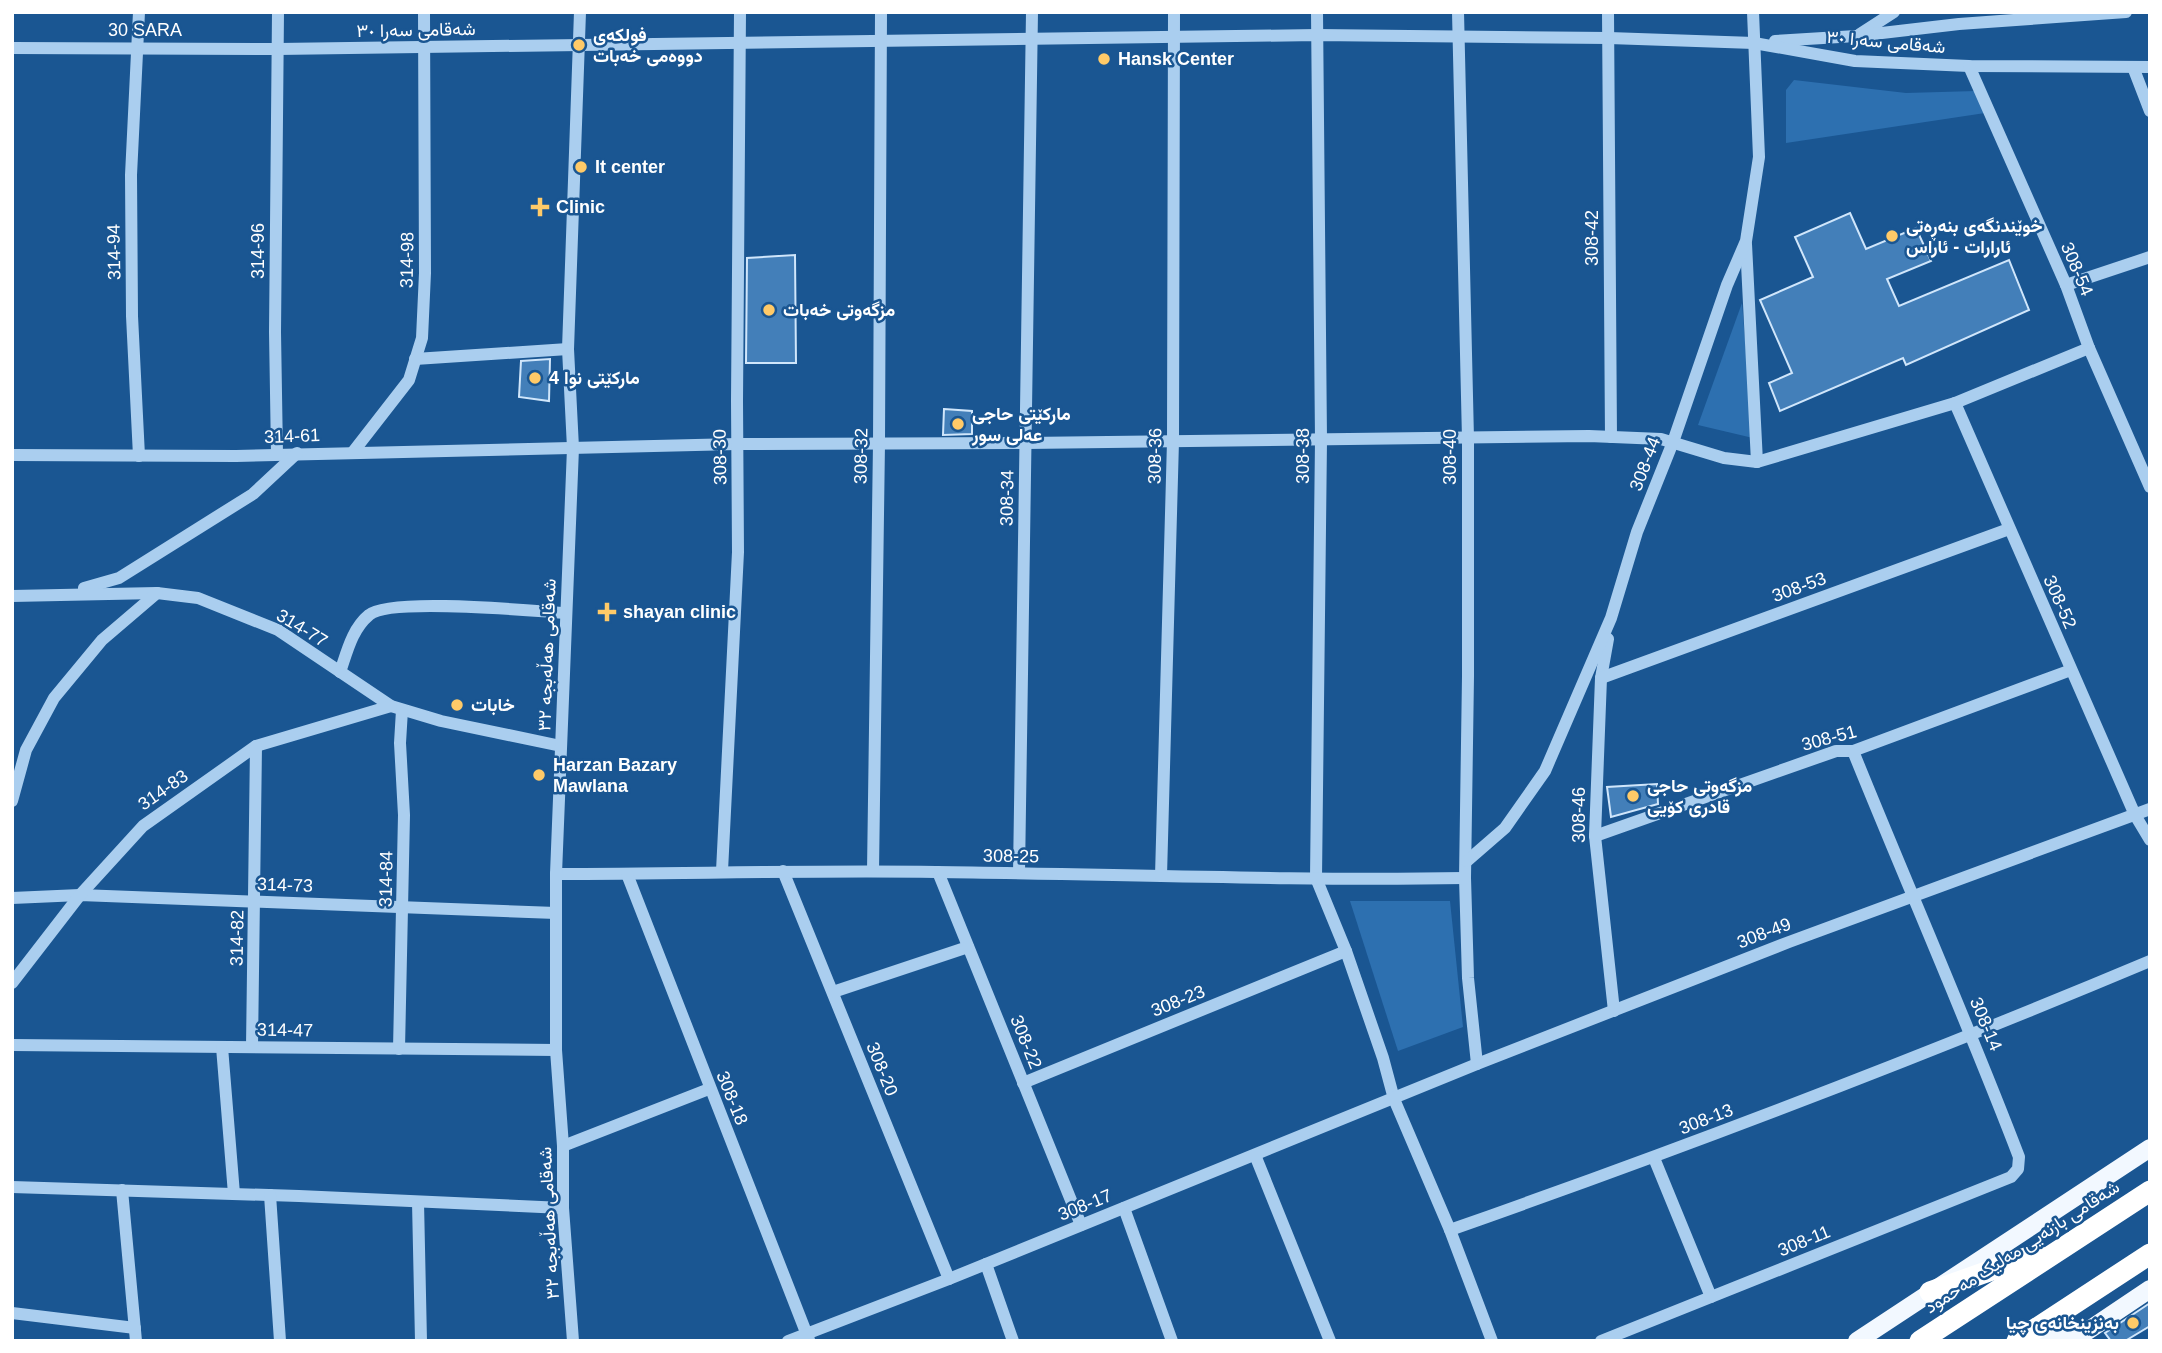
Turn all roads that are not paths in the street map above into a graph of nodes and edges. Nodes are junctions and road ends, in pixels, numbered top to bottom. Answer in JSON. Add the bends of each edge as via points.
{"nodes":[{"id":1,"x":139,"y":12,"type":"edge"},
{"id":2,"x":278,"y":12,"type":"edge"},
{"id":3,"x":424,"y":12,"type":"edge"},
{"id":4,"x":580,"y":12,"type":"edge"},
{"id":5,"x":740,"y":12,"type":"edge"},
{"id":6,"x":881,"y":12,"type":"edge"},
{"id":7,"x":1032,"y":12,"type":"edge"},
{"id":8,"x":1174,"y":12,"type":"edge"},
{"id":9,"x":1317,"y":12,"type":"edge"},
{"id":10,"x":1458,"y":12,"type":"edge"},
{"id":11,"x":1608,"y":12,"type":"edge"},
{"id":12,"x":1753,"y":12,"type":"edge"},
{"id":13,"x":1894,"y":12,"type":"edge"},
{"id":14,"x":2124,"y":12,"type":"edge"},
{"id":15,"x":1317,"y":35,"type":"junction"},
{"id":16,"x":1458,"y":36,"type":"junction"},
{"id":17,"x":1856,"y":36,"type":"junction"},
{"id":18,"x":1174,"y":37,"type":"junction"},
{"id":19,"x":1609,"y":38,"type":"junction"},
{"id":20,"x":1032,"y":39,"type":"junction"},
{"id":21,"x":880,"y":41,"type":"junction"},
{"id":22,"x":739,"y":43,"type":"junction"},
{"id":23,"x":1754,"y":43,"type":"junction"},
{"id":24,"x":579,"y":45,"type":"junction"},
{"id":25,"x":424,"y":47,"type":"junction"},
{"id":26,"x":12,"y":48,"type":"edge"},
{"id":27,"x":138,"y":48,"type":"junction"},
{"id":28,"x":278,"y":48,"type":"junction"},
{"id":29,"x":1969,"y":66,"type":"junction"},
{"id":30,"x":2133,"y":67,"type":"junction"},
{"id":31,"x":2150,"y":67,"type":"edge"},
{"id":32,"x":2150,"y":111,"type":"edge"},
{"id":33,"x":1746,"y":241,"type":"junction"},
{"id":34,"x":2150,"y":257,"type":"edge"},
{"id":35,"x":2066,"y":285,"type":"junction"},
{"id":36,"x":2089,"y":348,"type":"junction"},
{"id":37,"x":568,"y":349,"type":"junction"},
{"id":38,"x":415,"y":359,"type":"junction"},
{"id":39,"x":1955,"y":403,"type":"junction"},
{"id":40,"x":1611,"y":437,"type":"junction"},
{"id":41,"x":1468,"y":439,"type":"junction"},
{"id":42,"x":1321,"y":440,"type":"junction"},
{"id":43,"x":1173,"y":441,"type":"junction"},
{"id":44,"x":1673,"y":442,"type":"junction"},
{"id":45,"x":879,"y":443,"type":"junction"},
{"id":46,"x":1026,"y":443,"type":"junction"},
{"id":47,"x":737,"y":444,"type":"junction"},
{"id":48,"x":573,"y":448,"type":"junction"},
{"id":49,"x":353,"y":452,"type":"junction"},
{"id":50,"x":298,"y":453,"type":"junction"},
{"id":51,"x":277,"y":454,"type":"junction"},
{"id":52,"x":12,"y":455,"type":"edge"},
{"id":53,"x":139,"y":456,"type":"junction"},
{"id":54,"x":1757,"y":462,"type":"junction"},
{"id":55,"x":2150,"y":487,"type":"edge"},
{"id":56,"x":2009,"y":529,"type":"junction"},
{"id":57,"x":157,"y":593,"type":"junction"},
{"id":58,"x":49,"y":594,"type":"junction"},
{"id":59,"x":12,"y":596,"type":"edge"},
{"id":60,"x":566,"y":613,"type":"junction"},
{"id":61,"x":1611,"y":618,"type":"junction"},
{"id":62,"x":2071,"y":670,"type":"junction"},
{"id":63,"x":340,"y":672,"type":"junction"},
{"id":64,"x":1601,"y":678,"type":"junction"},
{"id":65,"x":396,"y":708,"type":"junction"},
{"id":66,"x":256,"y":746,"type":"junction"},
{"id":67,"x":561,"y":746,"type":"junction"},
{"id":68,"x":1853,"y":751,"type":"junction"},
{"id":69,"x":12,"y":800,"type":"edge"},
{"id":70,"x":2150,"y":809,"type":"edge"},
{"id":71,"x":2135,"y":815,"type":"junction"},
{"id":72,"x":1595,"y":836,"type":"junction"},
{"id":73,"x":2150,"y":840,"type":"edge"},
{"id":74,"x":1467,"y":861,"type":"junction"},
{"id":75,"x":722,"y":871,"type":"junction"},
{"id":76,"x":783,"y":871,"type":"junction"},
{"id":77,"x":873,"y":872,"type":"junction"},
{"id":78,"x":938,"y":872,"type":"junction"},
{"id":79,"x":1019,"y":873,"type":"junction"},
{"id":80,"x":556,"y":874,"type":"junction"},
{"id":81,"x":627,"y":874,"type":"junction"},
{"id":82,"x":1161,"y":876,"type":"junction"},
{"id":83,"x":1316,"y":878,"type":"junction"},
{"id":84,"x":1465,"y":878,"type":"junction"},
{"id":85,"x":80,"y":895,"type":"junction"},
{"id":86,"x":1911,"y":896,"type":"junction"},
{"id":87,"x":12,"y":898,"type":"edge"},
{"id":88,"x":256,"y":901,"type":"junction"},
{"id":89,"x":403,"y":906,"type":"junction"},
{"id":90,"x":556,"y":913,"type":"junction"},
{"id":91,"x":968,"y":947,"type":"junction"},
{"id":92,"x":1346,"y":951,"type":"junction"},
{"id":93,"x":2150,"y":961,"type":"edge"},
{"id":94,"x":12,"y":984,"type":"edge"},
{"id":95,"x":832,"y":992,"type":"junction"},
{"id":96,"x":1614,"y":1011,"type":"junction"},
{"id":97,"x":1972,"y":1034,"type":"junction"},
{"id":98,"x":12,"y":1045,"type":"edge"},
{"id":99,"x":222,"y":1047,"type":"junction"},
{"id":100,"x":252,"y":1048,"type":"junction"},
{"id":101,"x":399,"y":1049,"type":"junction"},
{"id":102,"x":556,"y":1050,"type":"junction"},
{"id":103,"x":1477,"y":1064,"type":"junction"},
{"id":104,"x":1024,"y":1083,"type":"junction"},
{"id":105,"x":709,"y":1089,"type":"junction"},
{"id":106,"x":1394,"y":1099,"type":"junction"},
{"id":107,"x":563,"y":1146,"type":"junction"},
{"id":108,"x":2150,"y":1148,"type":"edge"},
{"id":109,"x":1255,"y":1155,"type":"junction"},
{"id":110,"x":1654,"y":1158,"type":"junction"},
{"id":111,"x":2018,"y":1169,"type":"joint"},
{"id":112,"x":12,"y":1187,"type":"edge"},
{"id":113,"x":122,"y":1190,"type":"junction"},
{"id":114,"x":2150,"y":1191,"type":"edge"},
{"id":115,"x":234,"y":1194,"type":"junction"},
{"id":116,"x":270,"y":1195,"type":"junction"},
{"id":117,"x":418,"y":1202,"type":"junction"},
{"id":118,"x":1124,"y":1208,"type":"junction"},
{"id":119,"x":563,"y":1209,"type":"junction"},
{"id":120,"x":1081,"y":1225,"type":"junction"},
{"id":121,"x":1450,"y":1230,"type":"junction"},
{"id":122,"x":2069,"y":1242,"type":"junction"},
{"id":123,"x":2150,"y":1254,"type":"edge"},
{"id":124,"x":986,"y":1264,"type":"junction"},
{"id":125,"x":949,"y":1279,"type":"junction"},
{"id":126,"x":2150,"y":1289,"type":"edge"},
{"id":127,"x":1930,"y":1292,"type":"junction"},
{"id":128,"x":1711,"y":1297,"type":"junction"},
{"id":129,"x":12,"y":1313,"type":"edge"},
{"id":130,"x":136,"y":1334,"type":"edge"},
{"id":131,"x":808,"y":1337,"type":"edge"},
{"id":132,"x":2029,"y":1337,"type":"edge"},
{"id":133,"x":2079,"y":1340,"type":"edge"},
{"id":134,"x":280,"y":1341,"type":"edge"},
{"id":135,"x":421,"y":1341,"type":"edge"},
{"id":136,"x":573,"y":1341,"type":"edge"},
{"id":137,"x":788,"y":1341,"type":"edge"},
{"id":138,"x":1013,"y":1341,"type":"edge"},
{"id":139,"x":1172,"y":1341,"type":"edge"},
{"id":140,"x":1330,"y":1341,"type":"edge"},
{"id":141,"x":1492,"y":1341,"type":"edge"},
{"id":142,"x":1601,"y":1341,"type":"edge"},
{"id":143,"x":1857,"y":1341,"type":"edge"},
{"id":144,"x":1920,"y":1341,"type":"edge"}],
"edges":[{"from":1,"to":27,"type":"street","name":"314-94"},
{"from":2,"to":28,"type":"street","name":"314-96"},
{"from":3,"to":25,"type":"street","name":"314-98"},
{"from":4,"to":24,"type":"street","name":"شەقامی هەڵەبجە ٣٢"},
{"from":5,"to":22,"type":"street","name":"308-30"},
{"from":6,"to":21,"type":"street","name":"308-32"},
{"from":7,"to":20,"type":"street","name":"308-34"},
{"from":8,"to":18,"type":"street","name":"308-36"},
{"from":9,"to":15,"type":"street","name":"308-38"},
{"from":10,"to":16,"type":"street","name":"308-40"},
{"from":11,"to":19,"type":"street","name":"308-42"},
{"from":12,"to":23,"type":"street","name":"308-44"},
{"from":13,"to":17,"type":"street"},
{"from":14,"to":17,"type":"street"},
{"from":15,"to":16,"type":"street","name":"شەقامی سەرا ٣٠"},
{"from":15,"to":18,"type":"street","name":"شەقامی سەرا ٣٠"},
{"from":15,"to":42,"type":"street","name":"308-38"},
{"from":16,"to":19,"type":"street","name":"شەقامی سەرا ٣٠"},
{"from":16,"to":41,"type":"street","name":"308-40"},
{"from":17,"to":23,"type":"street"},
{"from":18,"to":20,"type":"street","name":"شەقامی سەرا ٣٠"},
{"from":18,"to":43,"type":"street","name":"308-36"},
{"from":19,"to":23,"type":"street","name":"شەقامی سەرا ٣٠"},
{"from":19,"to":40,"type":"street","name":"308-42"},
{"from":20,"to":21,"type":"street","name":"شەقامی سەرا ٣٠"},
{"from":20,"to":46,"type":"street","name":"308-34"},
{"from":21,"to":22,"type":"street","name":"شەقامی سەرا ٣٠"},
{"from":21,"to":45,"type":"street","name":"308-32"},
{"from":22,"to":24,"type":"street","name":"شەقامی سەرا ٣٠"},
{"from":22,"to":47,"type":"street","name":"308-30"},
{"from":23,"to":29,"type":"street","name":"شەقامی سەرا ٣٠","via":[[1856,61]]},
{"from":23,"to":33,"type":"street","name":"308-44","via":[[1759,157]]},
{"from":24,"to":25,"type":"street","name":"شەقامی سەرا ٣٠"},
{"from":24,"to":37,"type":"street","name":"شەقامی هەڵەبجە ٣٢"},
{"from":25,"to":28,"type":"street","name":"شەقامی سەرا ٣٠"},
{"from":25,"to":38,"type":"street","name":"314-98","via":[[425,273],[422,338]]},
{"from":26,"to":27,"type":"street","name":"30 SARA"},
{"from":27,"to":28,"type":"street","name":"30 SARA"},
{"from":27,"to":53,"type":"street","name":"314-94","via":[[131,175]]},
{"from":28,"to":51,"type":"street","name":"314-96"},
{"from":29,"to":30,"type":"street","name":"شەقامی سەرا ٣٠"},
{"from":29,"to":35,"type":"street","name":"308-54"},
{"from":30,"to":31,"type":"street","name":"شەقامی سەرا ٣٠"},
{"from":30,"to":32,"type":"street"},
{"from":33,"to":44,"type":"street","name":"308-44"},
{"from":33,"to":54,"type":"street"},
{"from":34,"to":35,"type":"street"},
{"from":35,"to":36,"type":"street","name":"308-54"},
{"from":36,"to":39,"type":"street"},
{"from":36,"to":55,"type":"street","name":"308-54"},
{"from":37,"to":38,"type":"street"},
{"from":37,"to":48,"type":"street","name":"شەقامی هەڵەبجە ٣٢"},
{"from":38,"to":49,"type":"street","name":"314-98","via":[[409,380]]},
{"from":39,"to":54,"type":"street"},
{"from":39,"to":56,"type":"street","name":"308-52"},
{"from":40,"to":41,"type":"street","name":"314-61"},
{"from":40,"to":44,"type":"street","name":"314-61"},
{"from":41,"to":42,"type":"street","name":"314-61"},
{"from":41,"to":74,"type":"street","name":"308-40"},
{"from":42,"to":43,"type":"street","name":"314-61"},
{"from":42,"to":83,"type":"street","name":"308-38"},
{"from":43,"to":46,"type":"street","name":"314-61"},
{"from":43,"to":82,"type":"street","name":"308-36"},
{"from":44,"to":54,"type":"street","name":"314-61","via":[[1724,458]]},
{"from":44,"to":61,"type":"street","name":"308-44","via":[[1637,532]]},
{"from":45,"to":46,"type":"street","name":"314-61"},
{"from":45,"to":47,"type":"street","name":"314-61"},
{"from":45,"to":77,"type":"street","name":"308-32"},
{"from":46,"to":79,"type":"street","name":"308-34"},
{"from":47,"to":48,"type":"street","name":"314-61"},
{"from":47,"to":75,"type":"street","name":"308-30","via":[[738,552]]},
{"from":48,"to":49,"type":"street","name":"314-61"},
{"from":48,"to":60,"type":"street","name":"شەقامی هەڵەبجە ٣٢"},
{"from":49,"to":50,"type":"street","name":"314-61"},
{"from":50,"to":51,"type":"street","name":"314-61"},
{"from":50,"to":58,"type":"street","via":[[253,494],[120,578]]},
{"from":51,"to":53,"type":"street","name":"314-61"},
{"from":52,"to":53,"type":"street","name":"314-61"},
{"from":56,"to":62,"type":"street","name":"308-52"},
{"from":56,"to":64,"type":"street","name":"308-53"},
{"from":57,"to":58,"type":"street","name":"314-77"},
{"from":57,"to":63,"type":"street","name":"314-77","via":[[198,598],[278,630]]},
{"from":57,"to":69,"type":"street","via":[[102,640],[54,698],[26,750]]},
{"from":58,"to":59,"type":"street","name":"314-77"},
{"from":60,"to":63,"type":"street","via":[[464,607],[371,612],[356,628]]},
{"from":60,"to":67,"type":"street","name":"شەقامی هەڵەبجە ٣٢"},
{"from":61,"to":64,"type":"street","name":"308-46"},
{"from":61,"to":74,"type":"street","name":"308-44","via":[[1545,771],[1505,828]]},
{"from":62,"to":68,"type":"street","name":"308-51"},
{"from":62,"to":71,"type":"street","name":"308-52"},
{"from":63,"to":65,"type":"street","name":"314-77"},
{"from":64,"to":72,"type":"street","name":"308-46"},
{"from":65,"to":66,"type":"street","name":"314-83"},
{"from":65,"to":67,"type":"street","name":"314-77"},
{"from":65,"to":89,"type":"street","name":"314-84","via":[[404,815]]},
{"from":66,"to":85,"type":"street","name":"314-83","via":[[143,826]]},
{"from":66,"to":88,"type":"street","name":"314-82"},
{"from":67,"to":80,"type":"street","name":"شەقامی هەڵەبجە ٣٢"},
{"from":68,"to":72,"type":"street","name":"308-51","via":[[1836,751]]},
{"from":68,"to":86,"type":"street","name":"308-14"},
{"from":70,"to":71,"type":"street","name":"308-49"},
{"from":71,"to":73,"type":"street","name":"308-52"},
{"from":71,"to":86,"type":"street","name":"308-49"},
{"from":72,"to":96,"type":"street","name":"308-46"},
{"from":74,"to":84,"type":"street","name":"308-40"},
{"from":75,"to":76,"type":"street","name":"308-25"},
{"from":75,"to":81,"type":"street","name":"308-25"},
{"from":76,"to":77,"type":"street","name":"308-25"},
{"from":76,"to":95,"type":"street","name":"308-20"},
{"from":77,"to":78,"type":"street","name":"308-25"},
{"from":78,"to":79,"type":"street","name":"308-25"},
{"from":78,"to":91,"type":"street","name":"308-22"},
{"from":79,"to":82,"type":"street","name":"308-25"},
{"from":80,"to":81,"type":"street","name":"308-25"},
{"from":80,"to":90,"type":"street","name":"شەقامی هەڵەبجە ٣٢"},
{"from":81,"to":105,"type":"street","name":"308-18"},
{"from":82,"to":83,"type":"street","name":"308-25"},
{"from":83,"to":84,"type":"street","name":"308-25"},
{"from":83,"to":92,"type":"street"},
{"from":84,"to":103,"type":"street","name":"308-40"},
{"from":85,"to":87,"type":"street","name":"314-73"},
{"from":85,"to":88,"type":"street","name":"314-73"},
{"from":85,"to":94,"type":"street","name":"314-83"},
{"from":86,"to":96,"type":"street","name":"308-49"},
{"from":86,"to":97,"type":"street","name":"308-14"},
{"from":88,"to":89,"type":"street","name":"314-73"},
{"from":88,"to":100,"type":"street","name":"314-82"},
{"from":89,"to":90,"type":"street","name":"314-73"},
{"from":89,"to":101,"type":"street","name":"314-84"},
{"from":90,"to":102,"type":"street","name":"شەقامی هەڵەبجە ٣٢"},
{"from":91,"to":95,"type":"street"},
{"from":91,"to":104,"type":"street","name":"308-22"},
{"from":92,"to":104,"type":"street","name":"308-23"},
{"from":92,"to":106,"type":"street"},
{"from":93,"to":97,"type":"street","name":"308-13"},
{"from":95,"to":125,"type":"street","name":"308-20"},
{"from":96,"to":103,"type":"street","name":"308-49"},
{"from":97,"to":110,"type":"street","name":"308-13"},
{"from":97,"to":111,"type":"street","name":"308-14","via":[[2019,1157]]},
{"from":98,"to":99,"type":"street","name":"314-47"},
{"from":99,"to":100,"type":"street","name":"314-47"},
{"from":99,"to":115,"type":"street"},
{"from":100,"to":101,"type":"street","name":"314-47"},
{"from":101,"to":102,"type":"street","name":"314-47"},
{"from":102,"to":107,"type":"street","name":"شەقامی هەڵەبجە ٣٢"},
{"from":103,"to":106,"type":"street","name":"308-49"},
{"from":104,"to":120,"type":"street","name":"308-22"},
{"from":105,"to":107,"type":"street"},
{"from":105,"to":131,"type":"street","name":"308-18"},
{"from":106,"to":109,"type":"street","name":"308-17"},
{"from":106,"to":121,"type":"street"},
{"from":107,"to":119,"type":"street","name":"شەقامی هەڵەبجە ٣٢"},
{"from":108,"to":127,"type":"main road"},
{"from":109,"to":118,"type":"street","name":"308-17"},
{"from":109,"to":140,"type":"street"},
{"from":110,"to":121,"type":"street","name":"308-13"},
{"from":110,"to":128,"type":"street"},
{"from":111,"to":128,"type":"street","name":"308-11","via":[[2011,1177]]},
{"from":112,"to":113,"type":"street"},
{"from":113,"to":115,"type":"street"},
{"from":113,"to":130,"type":"street"},
{"from":114,"to":122,"type":"highway","name":"شەقامی بازنەیی مەلیک مەحمود"},
{"from":115,"to":116,"type":"street"},
{"from":116,"to":117,"type":"street"},
{"from":116,"to":134,"type":"street"},
{"from":117,"to":119,"type":"street"},
{"from":117,"to":135,"type":"street"},
{"from":118,"to":120,"type":"street","name":"308-17"},
{"from":118,"to":139,"type":"street"},
{"from":119,"to":136,"type":"street","name":"شەقامی هەڵەبجە ٣٢"},
{"from":120,"to":124,"type":"street","name":"308-17"},
{"from":121,"to":141,"type":"street"},
{"from":122,"to":127,"type":"highway"},
{"from":122,"to":144,"type":"highway","name":"شەقامی بازنەیی مەلیک مەحمود"},
{"from":123,"to":132,"type":"highway"},
{"from":124,"to":125,"type":"street","name":"308-17"},
{"from":124,"to":138,"type":"street"},
{"from":125,"to":131,"type":"street","name":"308-17"},
{"from":126,"to":133,"type":"main road"},
{"from":127,"to":143,"type":"main road"},
{"from":128,"to":142,"type":"street","name":"308-11"},
{"from":129,"to":130,"type":"street"},
{"from":131,"to":137,"type":"street","name":"308-17"},
{"from":132,"to":133,"type":"main road"}]}
